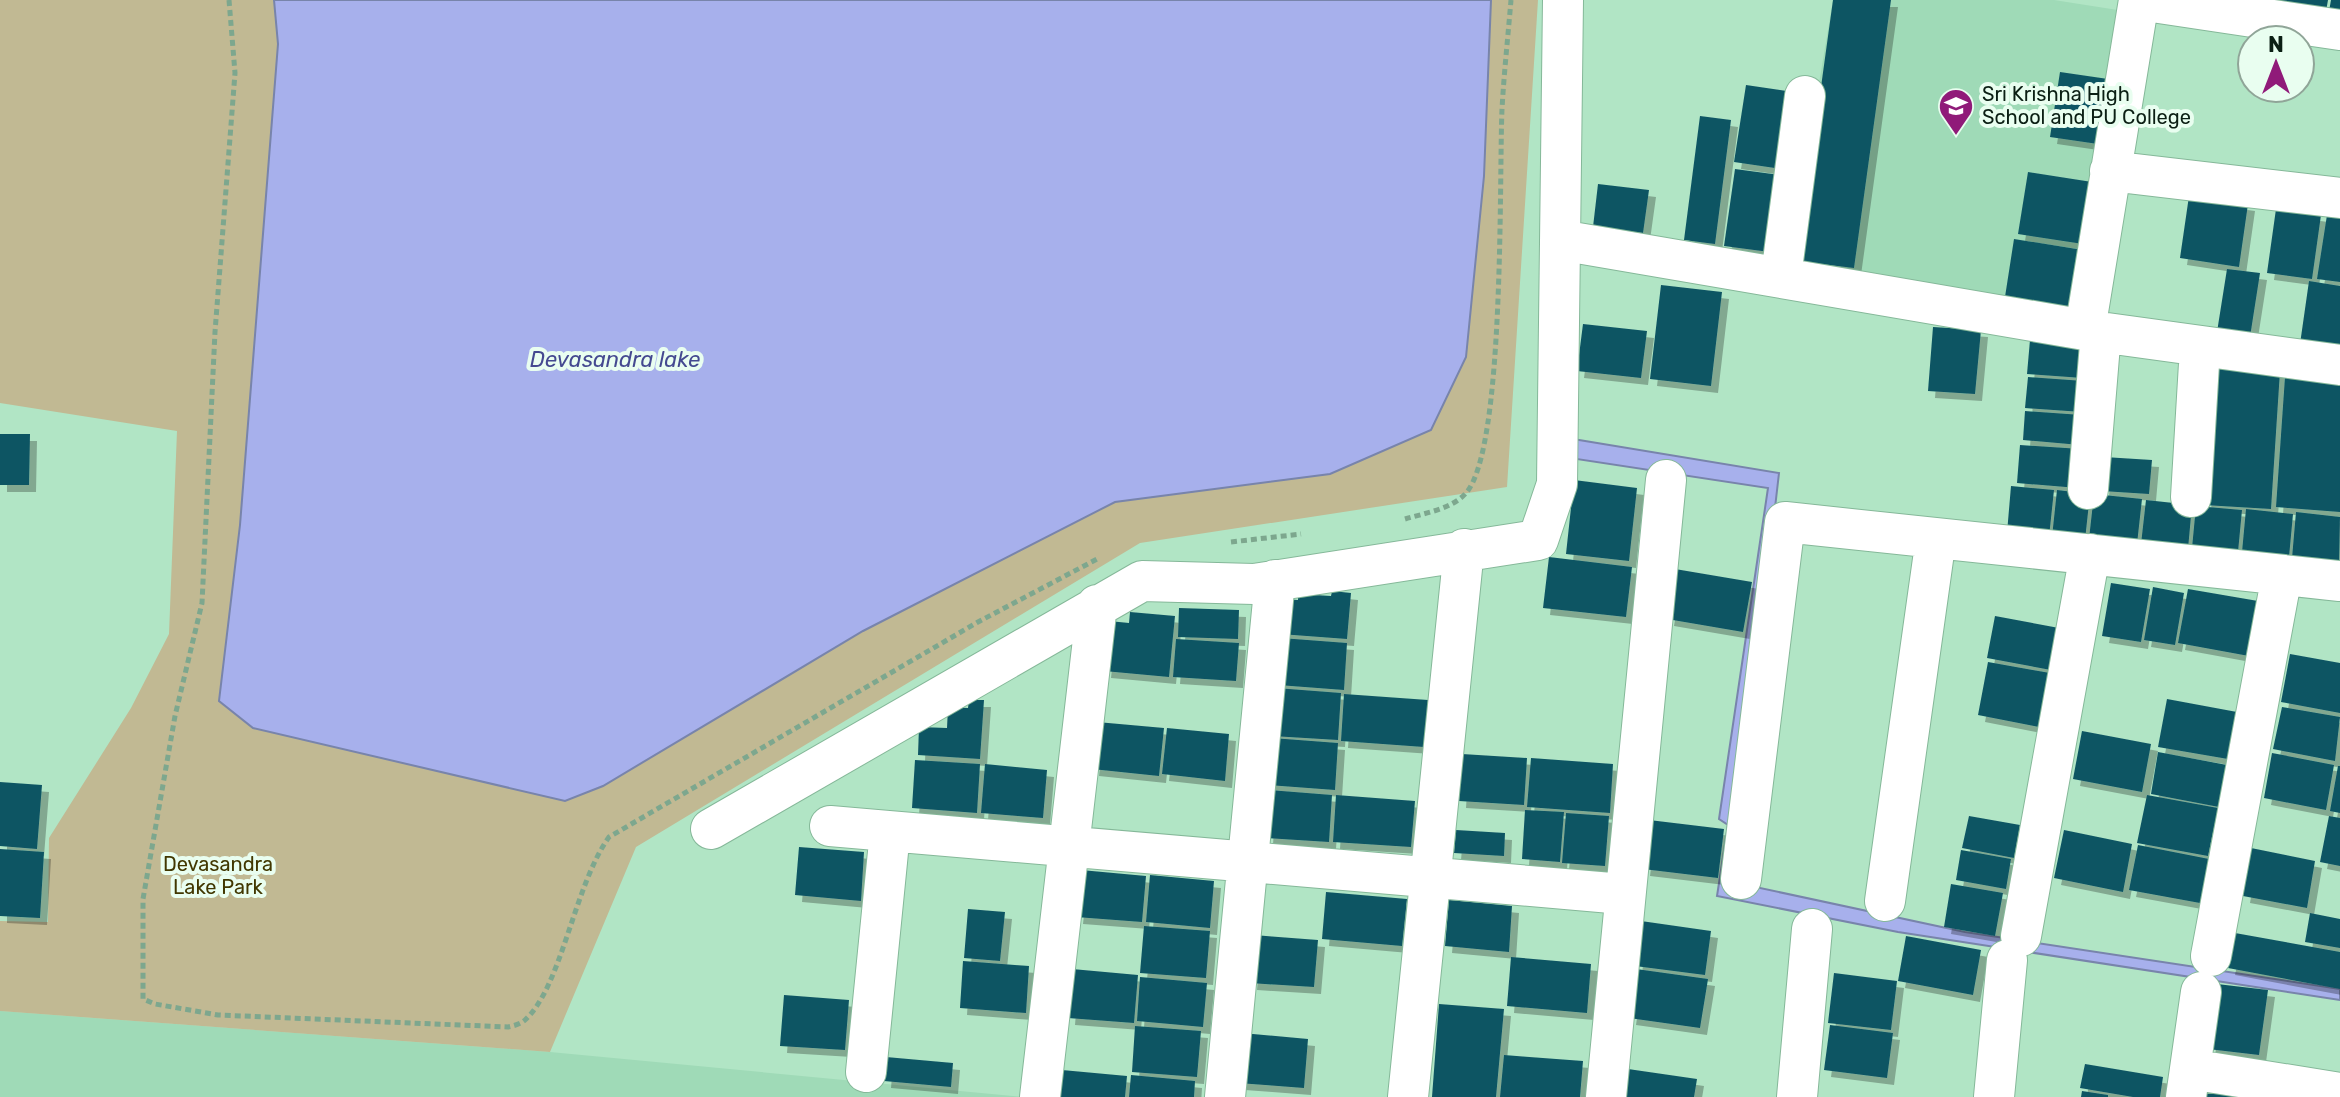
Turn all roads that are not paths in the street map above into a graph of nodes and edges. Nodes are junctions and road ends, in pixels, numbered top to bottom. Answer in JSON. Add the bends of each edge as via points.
{"nodes":[{"id":1,"x":1563,"y":0,"type":"edge"},
{"id":2,"x":2139,"y":0,"type":"edge"},
{"id":3,"x":2340,"y":30,"type":"edge"},
{"id":4,"x":1805,"y":96,"type":"dead end"},
{"id":5,"x":2110,"y":171,"type":"junction"},
{"id":6,"x":2340,"y":198,"type":"edge"},
{"id":7,"x":1560,"y":240,"type":"junction"},
{"id":8,"x":1781,"y":276,"type":"junction"},
{"id":9,"x":2093,"y":331,"type":"junction"},
{"id":10,"x":2200,"y":347,"type":"junction"},
{"id":11,"x":2340,"y":365,"type":"edge"},
{"id":12,"x":1666,"y":480,"type":"dead end"},
{"id":13,"x":2088,"y":489,"type":"dead end"},
{"id":14,"x":2191,"y":497,"type":"dead end"},
{"id":15,"x":1936,"y":538,"type":"junction"},
{"id":16,"x":1464,"y":549,"type":"junction"},
{"id":17,"x":2090,"y":554,"type":"junction"},
{"id":18,"x":2282,"y":575,"type":"junction"},
{"id":19,"x":1275,"y":580,"type":"junction"},
{"id":20,"x":2340,"y":581,"type":"edge"},
{"id":21,"x":1097,"y":605,"type":"junction"},
{"id":22,"x":830,"y":826,"type":"dead end"},
{"id":23,"x":711,"y":829,"type":"dead end"},
{"id":24,"x":890,"y":832,"type":"junction"},
{"id":25,"x":1069,"y":847,"type":"junction"},
{"id":26,"x":1248,"y":862,"type":"junction"},
{"id":27,"x":1430,"y":878,"type":"junction"},
{"id":28,"x":1741,"y":879,"type":"dead end"},
{"id":29,"x":1623,"y":894,"type":"junction"},
{"id":30,"x":1885,"y":901,"type":"dead end"},
{"id":31,"x":1812,"y":929,"type":"dead end"},
{"id":32,"x":866,"y":1072,"type":"dead end"},
{"id":33,"x":2188,"y":1083,"type":"edge"},
{"id":34,"x":2340,"y":1093,"type":"edge"},
{"id":35,"x":1040,"y":1097,"type":"edge"},
{"id":36,"x":1225,"y":1097,"type":"edge"},
{"id":37,"x":1408,"y":1097,"type":"edge"},
{"id":38,"x":1606,"y":1097,"type":"edge"},
{"id":39,"x":1797,"y":1097,"type":"edge"},
{"id":40,"x":1994,"y":1097,"type":"edge"}],
"edges":[{"from":1,"to":7,"type":"street"},
{"from":2,"to":3,"type":"street"},
{"from":2,"to":5,"type":"street"},
{"from":4,"to":8,"type":"street"},
{"from":5,"to":6,"type":"street"},
{"from":5,"to":9,"type":"street"},
{"from":7,"to":8,"type":"street"},
{"from":7,"to":16,"type":"street","via":[[1557,484],[1538,540]]},
{"from":8,"to":9,"type":"street"},
{"from":9,"to":10,"type":"street"},
{"from":9,"to":13,"type":"street"},
{"from":10,"to":11,"type":"street"},
{"from":10,"to":14,"type":"street"},
{"from":12,"to":29,"type":"street"},
{"from":15,"to":17,"type":"street"},
{"from":15,"to":28,"type":"street","via":[[1785,522]]},
{"from":15,"to":30,"type":"street"},
{"from":16,"to":19,"type":"street"},
{"from":16,"to":27,"type":"street"},
{"from":17,"to":18,"type":"street"},
{"from":17,"to":40,"type":"street","via":[[2014,948]]},
{"from":18,"to":20,"type":"street"},
{"from":18,"to":33,"type":"street"},
{"from":19,"to":21,"type":"street","via":[[1142,581]]},
{"from":19,"to":26,"type":"street"},
{"from":21,"to":23,"type":"street"},
{"from":21,"to":25,"type":"street"},
{"from":22,"to":24,"type":"street"},
{"from":24,"to":25,"type":"street"},
{"from":24,"to":32,"type":"street"},
{"from":25,"to":26,"type":"street"},
{"from":25,"to":35,"type":"street"},
{"from":26,"to":27,"type":"street"},
{"from":26,"to":36,"type":"street"},
{"from":27,"to":29,"type":"street"},
{"from":27,"to":37,"type":"street"},
{"from":29,"to":38,"type":"street"},
{"from":31,"to":39,"type":"street"},
{"from":33,"to":34,"type":"street"}]}
